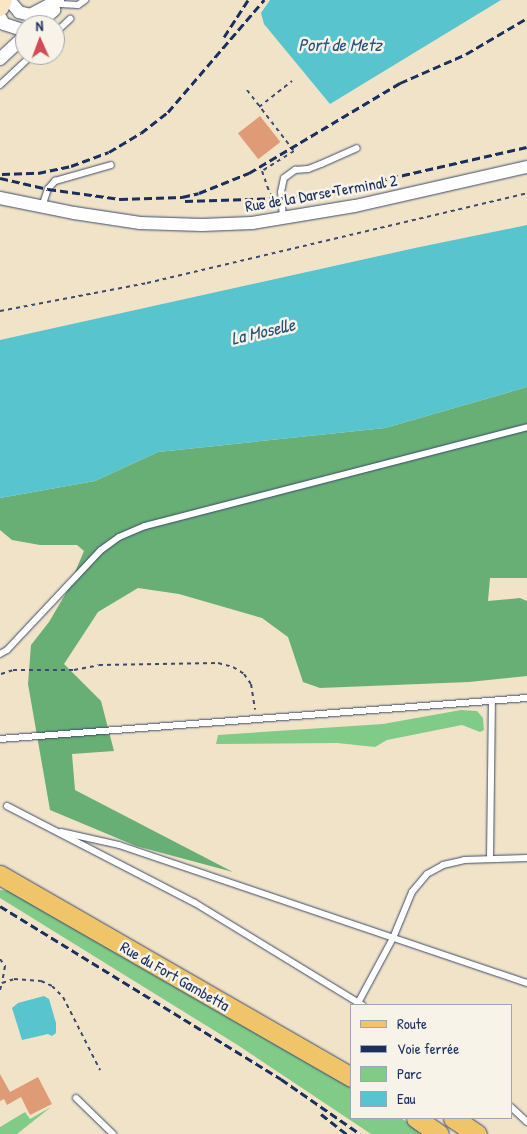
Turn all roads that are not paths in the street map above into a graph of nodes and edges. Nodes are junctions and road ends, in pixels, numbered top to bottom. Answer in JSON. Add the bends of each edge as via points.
{"nodes":[{"id":1,"x":4,"y":0,"type":"edge"},
{"id":2,"x":9,"y":0,"type":"edge"},
{"id":3,"x":85,"y":0,"type":"edge"},
{"id":4,"x":61,"y":1,"type":"edge"},
{"id":5,"x":0,"y":7,"type":"edge"},
{"id":6,"x":47,"y":15,"type":"edge"},
{"id":7,"x":0,"y":17,"type":"edge"},
{"id":8,"x":70,"y":19,"type":"dead end"},
{"id":9,"x":65,"y":24,"type":"edge"},
{"id":10,"x":15,"y":28,"type":"edge"},
{"id":11,"x":15,"y":45,"type":"edge"},
{"id":12,"x":0,"y":59,"type":"edge"},
{"id":13,"x":21,"y":65,"type":"edge"},
{"id":14,"x":0,"y":85,"type":"edge"},
{"id":15,"x":357,"y":148,"type":"dead end"},
{"id":16,"x":111,"y":165,"type":"dead end"},
{"id":17,"x":527,"y":167,"type":"edge"},
{"id":18,"x":0,"y":198,"type":"edge"},
{"id":19,"x":42,"y":207,"type":"junction"},
{"id":20,"x":283,"y":219,"type":"junction"},
{"id":21,"x":527,"y":427,"type":"edge"},
{"id":22,"x":0,"y":654,"type":"edge"},
{"id":23,"x":527,"y":698,"type":"edge"},
{"id":24,"x":492,"y":701,"type":"junction"},
{"id":25,"x":0,"y":738,"type":"edge"},
{"id":26,"x":7,"y":806,"type":"dead end"},
{"id":27,"x":61,"y":832,"type":"junction"},
{"id":28,"x":527,"y":858,"type":"edge"},
{"id":29,"x":490,"y":859,"type":"junction"},
{"id":30,"x":0,"y":875,"type":"edge"},
{"id":31,"x":393,"y":938,"type":"junction"},
{"id":32,"x":527,"y":983,"type":"edge"},
{"id":33,"x":360,"y":1004,"type":"edge"},
{"id":34,"x":243,"y":1014,"type":"junction"},
{"id":35,"x":350,"y":1065,"type":"edge"},
{"id":36,"x":350,"y":1076,"type":"edge"},
{"id":37,"x":76,"y":1098,"type":"dead end"},
{"id":38,"x":512,"y":1109,"type":"edge"},
{"id":39,"x":417,"y":1119,"type":"edge"},
{"id":40,"x":454,"y":1119,"type":"edge"},
{"id":41,"x":527,"y":1122,"type":"edge"},
{"id":42,"x":113,"y":1134,"type":"edge"},
{"id":43,"x":439,"y":1134,"type":"edge"},
{"id":44,"x":477,"y":1134,"type":"edge"}],
"edges":[{"from":1,"to":5,"type":"street"},
{"from":2,"to":4,"type":"street","via":[[19,12],[30,15]]},
{"from":3,"to":4,"type":"lane","via":[[78,5]]},
{"from":4,"to":6,"type":"street"},
{"from":7,"to":10,"type":"street","via":[[4,24]]},
{"from":8,"to":9,"type":"lane"},
{"from":11,"to":12,"type":"street"},
{"from":13,"to":14,"type":"lane"},
{"from":15,"to":20,"type":"lane","via":[[288,175],[282,182]]},
{"from":16,"to":19,"type":"lane","via":[[55,181],[48,189]]},
{"from":17,"to":20,"type":"street","name":"Rue de la Darse Terminal 2"},
{"from":18,"to":19,"type":"street","name":"Rue de la Darse Terminal 2"},
{"from":19,"to":20,"type":"street","name":"Rue de la Darse Terminal 2","via":[[140,223],[252,223]]},
{"from":21,"to":22,"type":"lane","via":[[119,537],[101,550],[8,650]]},
{"from":23,"to":24,"type":"lane"},
{"from":24,"to":25,"type":"lane"},
{"from":24,"to":29,"type":"lane"},
{"from":26,"to":27,"type":"lane"},
{"from":27,"to":31,"type":"lane","via":[[119,845]]},
{"from":27,"to":33,"type":"lane","via":[[195,903]]},
{"from":28,"to":29,"type":"lane"},
{"from":29,"to":31,"type":"lane","via":[[443,865],[427,874],[412,892]]},
{"from":30,"to":34,"type":"main road","name":"Rue du Fort Gambetta"},
{"from":31,"to":32,"type":"lane"},
{"from":31,"to":33,"type":"lane"},
{"from":34,"to":35,"type":"main road","via":[[302,1038]]},
{"from":34,"to":36,"type":"main road","name":"Rue du Fort Gambetta"},
{"from":37,"to":42,"type":"lane"},
{"from":38,"to":41,"type":"lane"},
{"from":39,"to":43,"type":"main road"},
{"from":40,"to":44,"type":"main road"}]}
